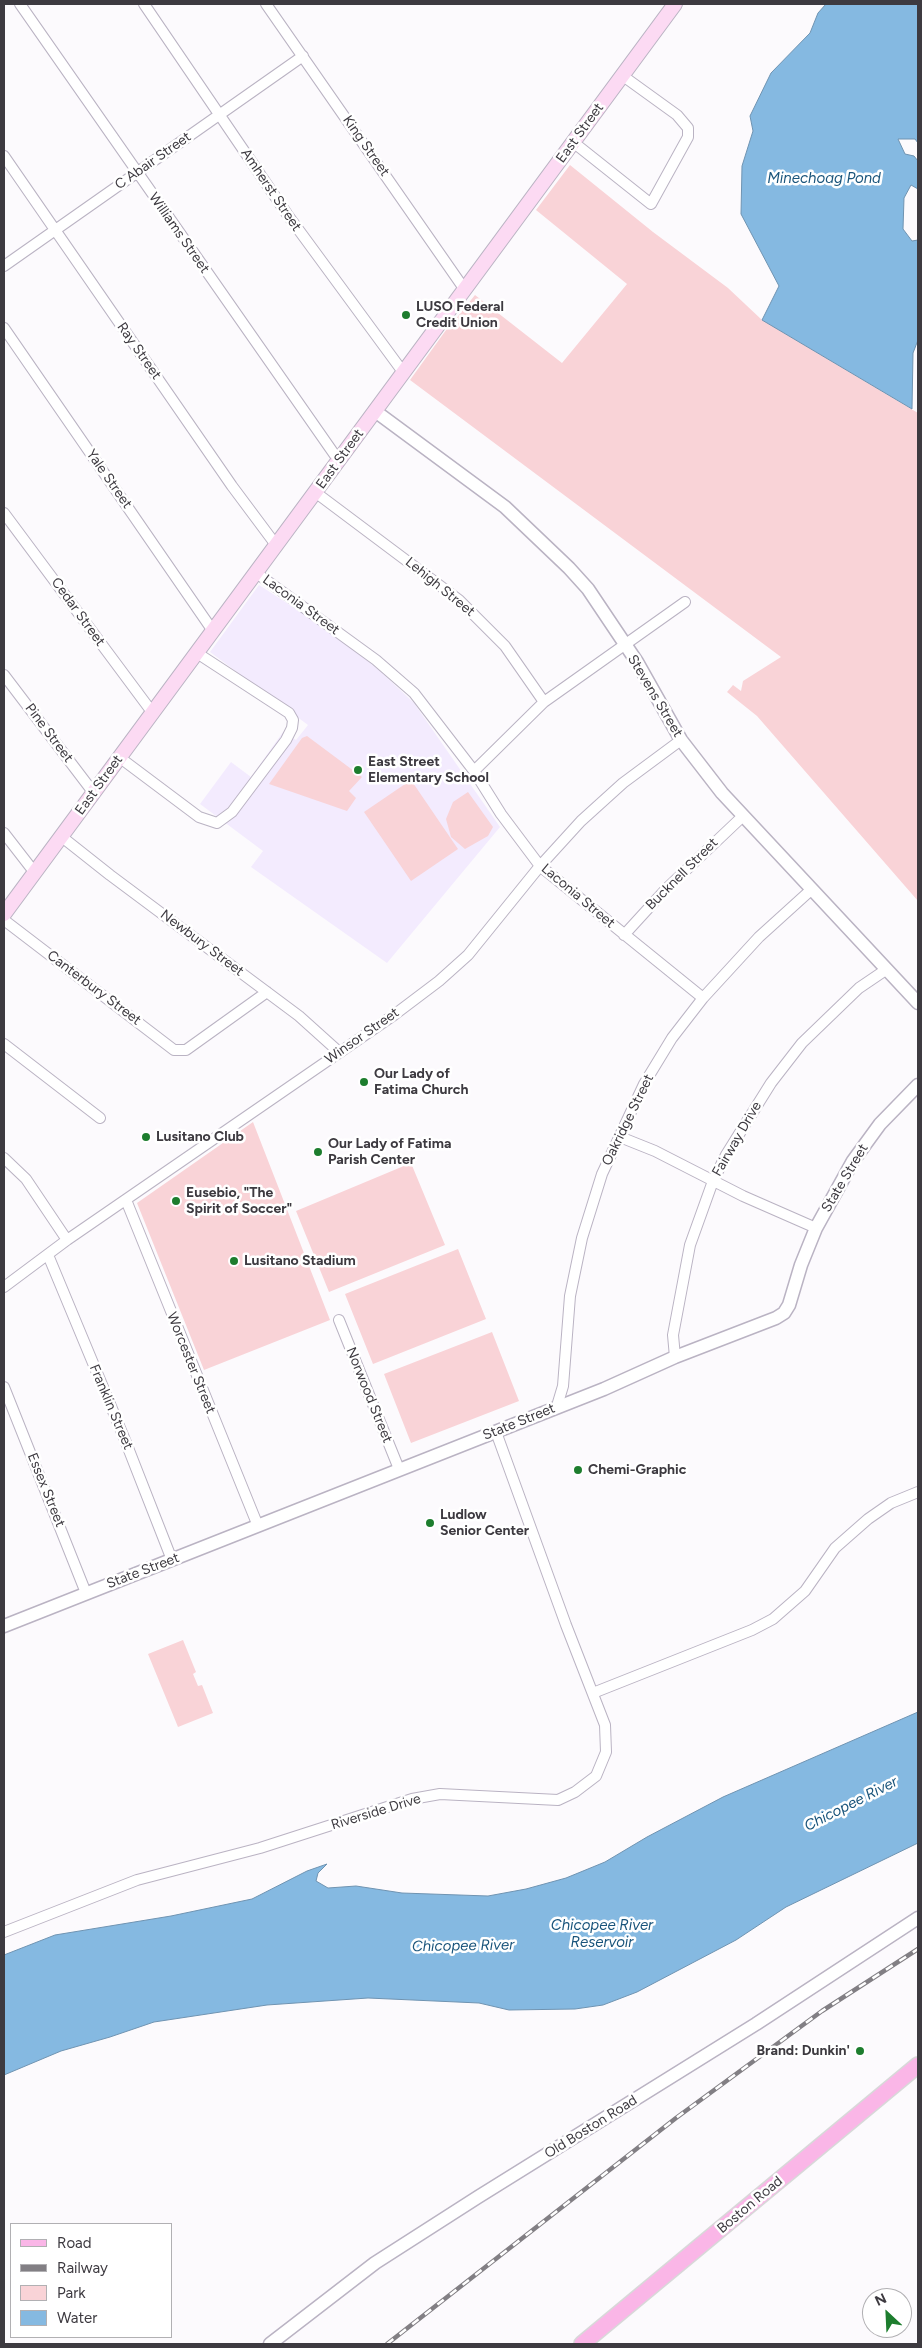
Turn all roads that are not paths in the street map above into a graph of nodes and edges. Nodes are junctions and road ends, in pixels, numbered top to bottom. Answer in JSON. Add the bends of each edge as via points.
{"nodes":[{"id":1,"x":20,"y":4,"type":"edge"},
{"id":2,"x":144,"y":4,"type":"edge"},
{"id":3,"x":266,"y":4,"type":"edge"},
{"id":4,"x":675,"y":4,"type":"edge"},
{"id":5,"x":303,"y":56,"type":"junction"},
{"id":6,"x":622,"y":76,"type":"junction"},
{"id":7,"x":220,"y":115,"type":"junction"},
{"id":8,"x":573,"y":142,"type":"junction"},
{"id":9,"x":4,"y":156,"type":"edge"},
{"id":10,"x":138,"y":173,"type":"junction"},
{"id":11,"x":54,"y":229,"type":"junction"},
{"id":12,"x":4,"y":266,"type":"edge"},
{"id":13,"x":465,"y":290,"type":"junction"},
{"id":14,"x":4,"y":328,"type":"edge"},
{"id":15,"x":403,"y":372,"type":"junction"},
{"id":16,"x":375,"y":411,"type":"junction"},
{"id":17,"x":339,"y":462,"type":"junction"},
{"id":18,"x":315,"y":492,"type":"junction"},
{"id":19,"x":4,"y":513,"type":"edge"},
{"id":20,"x":276,"y":545,"type":"junction"},
{"id":21,"x":256,"y":572,"type":"junction"},
{"id":22,"x":685,"y":602,"type":"dead end"},
{"id":23,"x":213,"y":631,"type":"junction"},
{"id":24,"x":624,"y":644,"type":"junction"},
{"id":25,"x":197,"y":653,"type":"junction"},
{"id":26,"x":4,"y":675,"type":"edge"},
{"id":27,"x":544,"y":702,"type":"junction"},
{"id":28,"x":152,"y":712,"type":"junction"},
{"id":29,"x":681,"y":740,"type":"junction"},
{"id":30,"x":119,"y":757,"type":"junction"},
{"id":31,"x":474,"y":770,"type":"junction"},
{"id":32,"x":93,"y":792,"type":"junction"},
{"id":33,"x":743,"y":816,"type":"junction"},
{"id":34,"x":4,"y":833,"type":"edge"},
{"id":35,"x":62,"y":836,"type":"junction"},
{"id":36,"x":540,"y":866,"type":"junction"},
{"id":37,"x":35,"y":873,"type":"junction"},
{"id":38,"x":812,"y":889,"type":"junction"},
{"id":39,"x":4,"y":914,"type":"edge"},
{"id":40,"x":4,"y":920,"type":"edge"},
{"id":41,"x":624,"y":935,"type":"junction"},
{"id":42,"x":887,"y":969,"type":"junction"},
{"id":43,"x":267,"y":992,"type":"junction"},
{"id":44,"x":703,"y":998,"type":"junction"},
{"id":45,"x":918,"y":1003,"type":"edge"},
{"id":46,"x":4,"y":1044,"type":"edge"},
{"id":47,"x":340,"y":1052,"type":"junction"},
{"id":48,"x":918,"y":1085,"type":"edge"},
{"id":49,"x":100,"y":1118,"type":"dead end"},
{"id":50,"x":620,"y":1137,"type":"junction"},
{"id":51,"x":4,"y":1158,"type":"edge"},
{"id":52,"x":713,"y":1181,"type":"junction"},
{"id":53,"x":126,"y":1200,"type":"junction"},
{"id":54,"x":816,"y":1228,"type":"junction"},
{"id":55,"x":67,"y":1240,"type":"junction"},
{"id":56,"x":48,"y":1255,"type":"junction"},
{"id":57,"x":4,"y":1287,"type":"edge"},
{"id":58,"x":339,"y":1320,"type":"dead end"},
{"id":59,"x":674,"y":1357,"type":"junction"},
{"id":60,"x":4,"y":1387,"type":"edge"},
{"id":61,"x":557,"y":1406,"type":"junction"},
{"id":62,"x":496,"y":1432,"type":"junction"},
{"id":63,"x":399,"y":1469,"type":"junction"},
{"id":64,"x":918,"y":1492,"type":"edge"},
{"id":65,"x":258,"y":1526,"type":"junction"},
{"id":66,"x":172,"y":1560,"type":"junction"},
{"id":67,"x":86,"y":1594,"type":"junction"},
{"id":68,"x":4,"y":1626,"type":"edge"},
{"id":69,"x":593,"y":1693,"type":"junction"},
{"id":70,"x":918,"y":1918,"type":"edge"},
{"id":71,"x":4,"y":1932,"type":"edge"},
{"id":72,"x":918,"y":2065,"type":"edge"},
{"id":73,"x":270,"y":2344,"type":"edge"},
{"id":74,"x":582,"y":2344,"type":"edge"}],
"edges":[{"from":1,"to":10,"type":"street","name":"Williams Street"},
{"from":2,"to":7,"type":"street","name":"Amherst Street"},
{"from":3,"to":5,"type":"street","name":"King Street"},
{"from":4,"to":6,"type":"main road","name":"East Street"},
{"from":5,"to":7,"type":"street","name":"C Abair Street"},
{"from":5,"to":13,"type":"street","name":"King Street"},
{"from":6,"to":8,"type":"main road","name":"East Street"},
{"from":6,"to":8,"type":"street","via":[[677,115],[688,128],[688,137],[651,204]]},
{"from":7,"to":10,"type":"street","name":"C Abair Street"},
{"from":7,"to":15,"type":"street","name":"Amherst Street","via":[[287,214]]},
{"from":8,"to":13,"type":"main road","name":"East Street"},
{"from":9,"to":11,"type":"street","name":"Ray Street"},
{"from":10,"to":11,"type":"street","name":"C Abair Street"},
{"from":10,"to":17,"type":"street","name":"Williams Street"},
{"from":11,"to":12,"type":"street","name":"C Abair Street"},
{"from":11,"to":20,"type":"street","name":"Ray Street"},
{"from":13,"to":15,"type":"main road","name":"East Street"},
{"from":14,"to":23,"type":"street","name":"Yale Street"},
{"from":15,"to":16,"type":"main road","name":"East Street"},
{"from":16,"to":17,"type":"main road","name":"East Street"},
{"from":16,"to":24,"type":"street","name":"Stevens Street","via":[[505,507],[531,530],[588,589]]},
{"from":17,"to":18,"type":"main road","name":"East Street"},
{"from":18,"to":20,"type":"main road","name":"East Street"},
{"from":18,"to":27,"type":"street","name":"Lehigh Street","via":[[459,600],[505,646]]},
{"from":19,"to":28,"type":"street","name":"Cedar Street"},
{"from":20,"to":21,"type":"main road","name":"East Street"},
{"from":21,"to":23,"type":"main road","name":"East Street"},
{"from":21,"to":31,"type":"street","name":"Laconia Street","via":[[376,660],[414,693]]},
{"from":22,"to":24,"type":"street"},
{"from":23,"to":25,"type":"main road","name":"East Street"},
{"from":24,"to":27,"type":"street"},
{"from":24,"to":29,"type":"street","name":"Stevens Street"},
{"from":25,"to":28,"type":"main road","name":"East Street"},
{"from":25,"to":30,"type":"street","via":[[289,713],[293,720],[286,740],[232,812],[217,823],[199,817]]},
{"from":26,"to":32,"type":"street","name":"Pine Street"},
{"from":27,"to":31,"type":"street"},
{"from":28,"to":30,"type":"main road","name":"East Street"},
{"from":29,"to":33,"type":"street","name":"Stevens Street"},
{"from":29,"to":36,"type":"street","name":"Winsor Street","via":[[623,783]]},
{"from":30,"to":32,"type":"main road","name":"East Street"},
{"from":31,"to":36,"type":"street","name":"Laconia Street","via":[[501,814]]},
{"from":32,"to":35,"type":"main road","name":"East Street"},
{"from":33,"to":38,"type":"street","name":"Stevens Street"},
{"from":33,"to":41,"type":"street","name":"Bucknell Street","via":[[666,889]]},
{"from":34,"to":37,"type":"street"},
{"from":35,"to":37,"type":"main road","name":"East Street"},
{"from":35,"to":43,"type":"street","name":"Newbury Street"},
{"from":36,"to":41,"type":"street","name":"Laconia Street"},
{"from":36,"to":47,"type":"street","name":"Winsor Street","via":[[500,918],[453,968],[394,1015]]},
{"from":37,"to":39,"type":"main road","name":"East Street"},
{"from":38,"to":42,"type":"street","name":"Stevens Street"},
{"from":38,"to":44,"type":"street","name":"Oakridge Street","via":[[759,937]]},
{"from":40,"to":43,"type":"street","name":"Canterbury Street","via":[[174,1050],[186,1050]]},
{"from":41,"to":44,"type":"street","name":"Laconia Street"},
{"from":42,"to":45,"type":"street","name":"Stevens Street"},
{"from":42,"to":52,"type":"street","name":"Fairway Drive","via":[[859,988],[802,1043],[751,1114]]},
{"from":43,"to":47,"type":"street","name":"Newbury Street"},
{"from":44,"to":50,"type":"street","name":"Oakridge Street","via":[[672,1038],[644,1084]]},
{"from":46,"to":49,"type":"street"},
{"from":47,"to":53,"type":"street","name":"Winsor Street"},
{"from":48,"to":54,"type":"street","name":"State Street","via":[[866,1142]]},
{"from":50,"to":52,"type":"street"},
{"from":50,"to":61,"type":"street","name":"Oakridge Street","via":[[602,1174],[582,1238],[570,1296],[563,1386]]},
{"from":51,"to":55,"type":"street","via":[[26,1179]]},
{"from":52,"to":54,"type":"street"},
{"from":52,"to":59,"type":"street","name":"Fairway Drive","via":[[685,1266],[673,1335]]},
{"from":53,"to":55,"type":"street","name":"Winsor Street"},
{"from":53,"to":65,"type":"street","name":"Worcester Street"},
{"from":54,"to":59,"type":"street","name":"State Street","via":[[784,1313]]},
{"from":55,"to":56,"type":"street","name":"Winsor Street"},
{"from":56,"to":57,"type":"street","name":"Winsor Street"},
{"from":56,"to":66,"type":"street","name":"Franklin Street"},
{"from":58,"to":63,"type":"street","name":"Norwood Street"},
{"from":59,"to":61,"type":"street","name":"State Street"},
{"from":60,"to":67,"type":"street","name":"Essex Street"},
{"from":61,"to":62,"type":"street","name":"State Street"},
{"from":62,"to":63,"type":"street","name":"State Street"},
{"from":62,"to":69,"type":"street","name":"Riverside Drive"},
{"from":63,"to":65,"type":"street","name":"State Street"},
{"from":64,"to":69,"type":"street","via":[[891,1503],[868,1519],[835,1548],[805,1592],[773,1619]]},
{"from":65,"to":66,"type":"street","name":"State Street"},
{"from":66,"to":67,"type":"street","name":"State Street"},
{"from":67,"to":68,"type":"street","name":"State Street"},
{"from":69,"to":71,"type":"street","name":"Riverside Drive","via":[[605,1725],[606,1752],[596,1776],[558,1800],[440,1794],[412,1799],[260,1848],[137,1880]]},
{"from":70,"to":73,"type":"street","name":"Old Boston Road","via":[[375,2264]]},
{"from":72,"to":74,"type":"main road","name":"Boston Road"}]}
